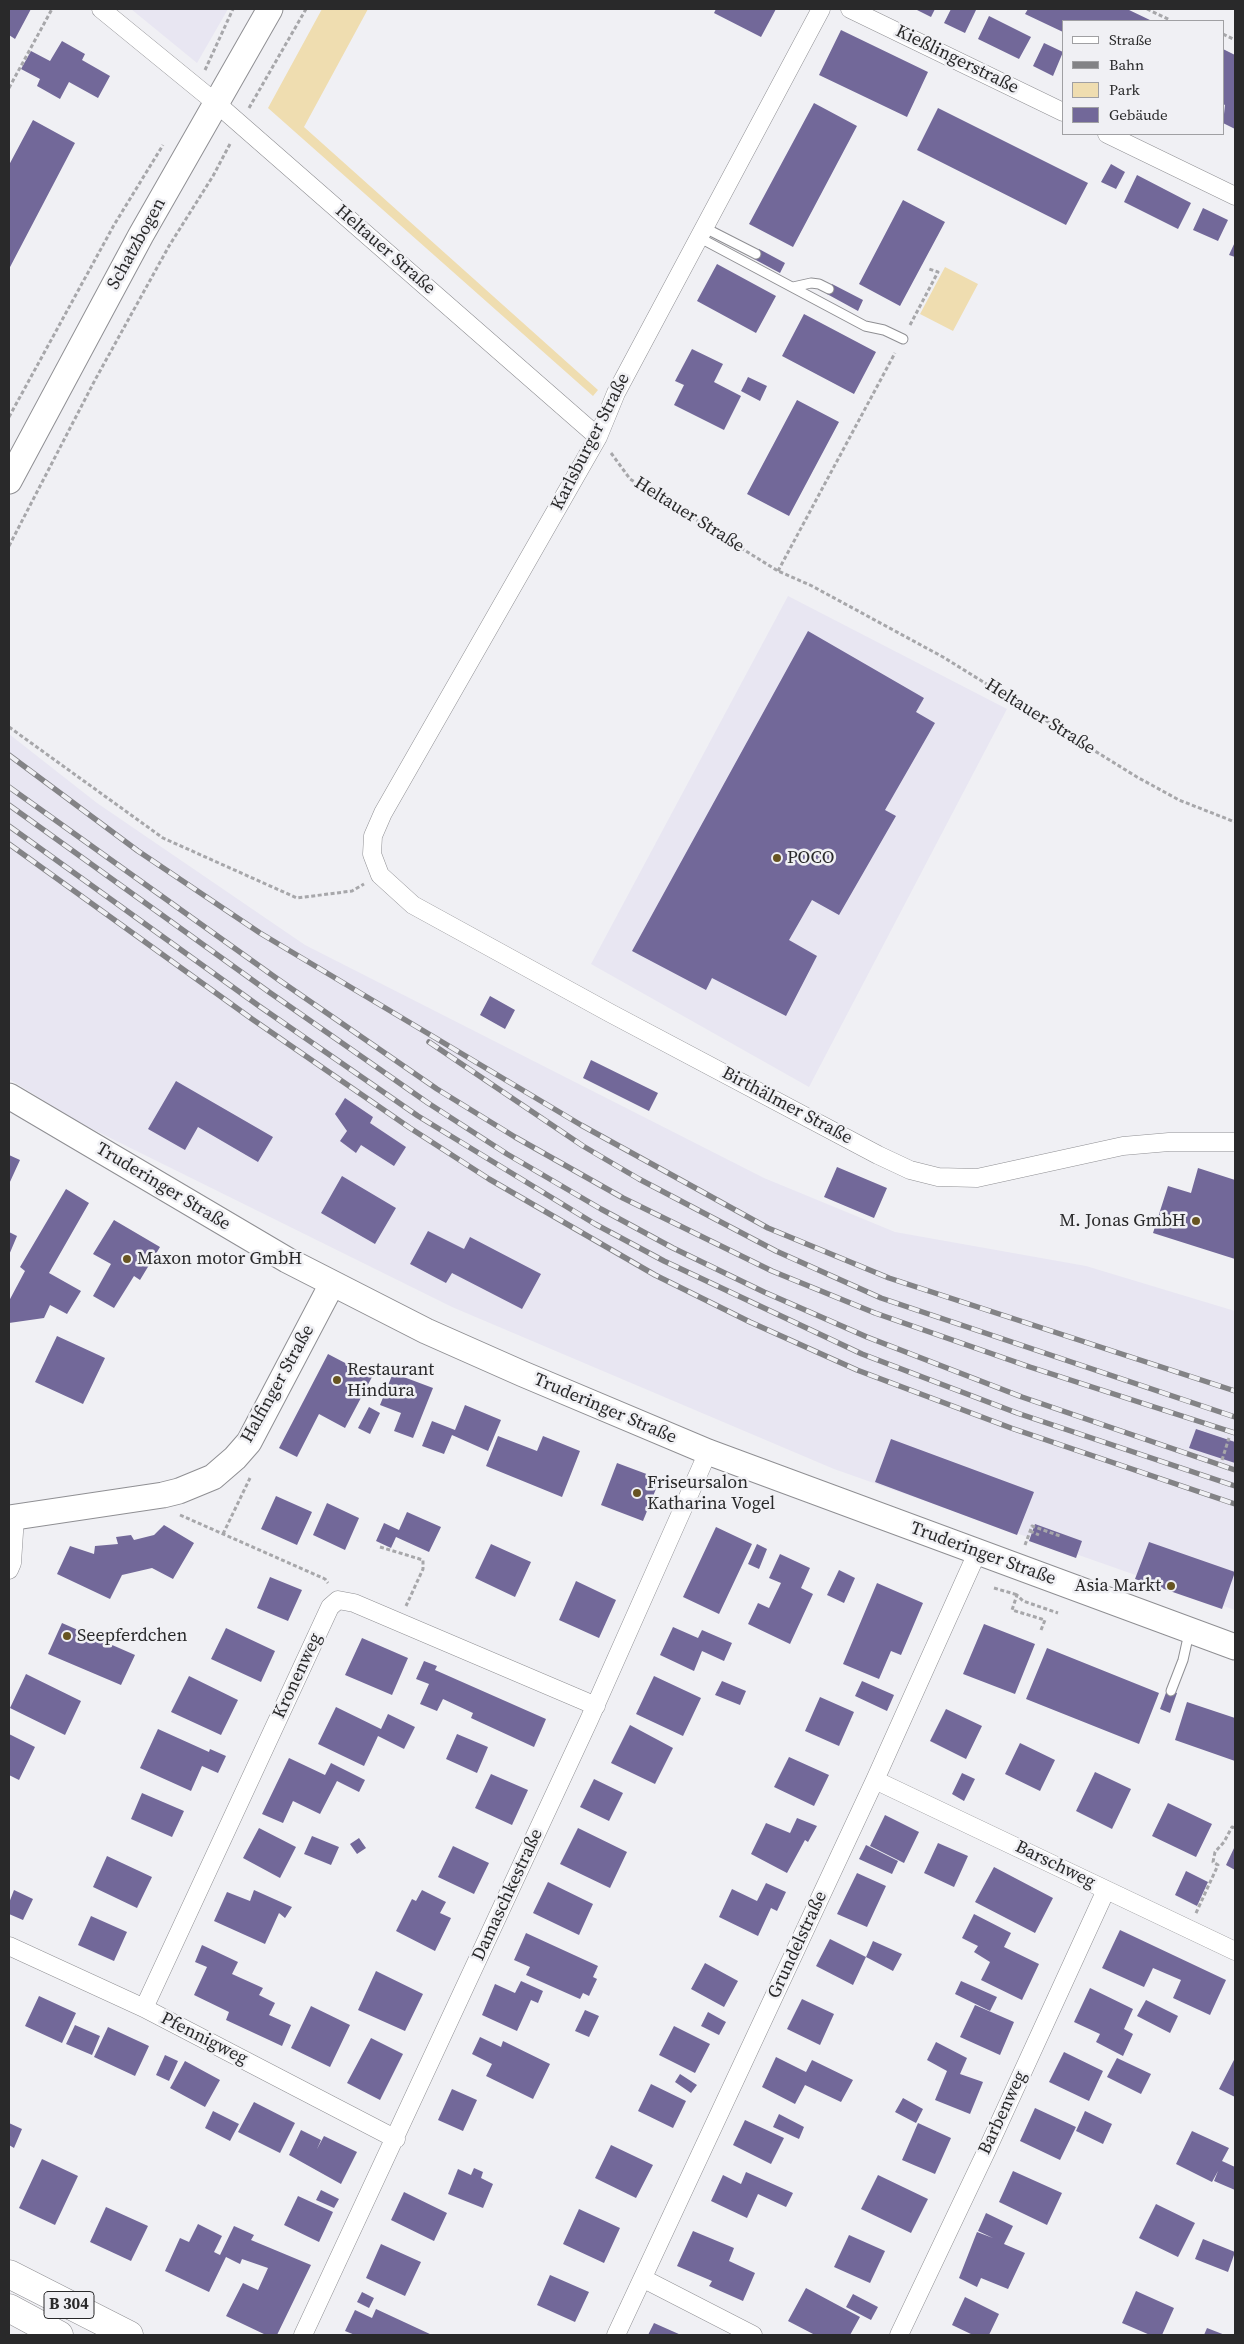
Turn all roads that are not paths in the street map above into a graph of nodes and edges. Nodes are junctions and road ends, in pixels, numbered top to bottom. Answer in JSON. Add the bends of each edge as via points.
{"nodes":[{"id":1,"x":101,"y":9,"type":"edge"},
{"id":2,"x":270,"y":9,"type":"edge"},
{"id":3,"x":821,"y":9,"type":"edge"},
{"id":4,"x":850,"y":9,"type":"edge"},
{"id":5,"x":207,"y":95,"type":"junction"},
{"id":6,"x":1062,"y":112,"type":"edge"},
{"id":7,"x":1110,"y":135,"type":"edge"},
{"id":8,"x":1235,"y":196,"type":"edge"},
{"id":9,"x":703,"y":233,"type":"junction"},
{"id":10,"x":756,"y":254,"type":"dead end"},
{"id":11,"x":793,"y":287,"type":"junction"},
{"id":12,"x":830,"y":289,"type":"dead end"},
{"id":13,"x":903,"y":339,"type":"road end"},
{"id":14,"x":598,"y":437,"type":"junction"},
{"id":15,"x":9,"y":481,"type":"edge"},
{"id":16,"x":380,"y":875,"type":"joint"},
{"id":17,"x":9,"y":1096,"type":"edge"},
{"id":18,"x":1235,"y":1142,"type":"edge"},
{"id":19,"x":332,"y":1284,"type":"junction"},
{"id":20,"x":708,"y":1452,"type":"junction"},
{"id":21,"x":12,"y":1518,"type":"edge"},
{"id":22,"x":977,"y":1553,"type":"junction"},
{"id":23,"x":9,"y":1570,"type":"edge"},
{"id":24,"x":1190,"y":1630,"type":"junction"},
{"id":25,"x":1235,"y":1646,"type":"edge"},
{"id":26,"x":1171,"y":1691,"type":"dead end"},
{"id":27,"x":596,"y":1706,"type":"junction"},
{"id":28,"x":875,"y":1780,"type":"junction"},
{"id":29,"x":1106,"y":1890,"type":"junction"},
{"id":30,"x":9,"y":1946,"type":"edge"},
{"id":31,"x":1235,"y":1951,"type":"edge"},
{"id":32,"x":144,"y":2008,"type":"junction"},
{"id":33,"x":396,"y":2139,"type":"junction"},
{"id":34,"x":9,"y":2274,"type":"edge"},
{"id":35,"x":644,"y":2279,"type":"junction"},
{"id":36,"x":9,"y":2308,"type":"edge"},
{"id":37,"x":59,"y":2335,"type":"edge"},
{"id":38,"x":129,"y":2335,"type":"edge"},
{"id":39,"x":303,"y":2335,"type":"edge"},
{"id":40,"x":616,"y":2335,"type":"edge"},
{"id":41,"x":753,"y":2335,"type":"edge"},
{"id":42,"x":899,"y":2335,"type":"edge"}],
"edges":[{"from":1,"to":5,"type":"street","name":"Heltauer Straße"},
{"from":2,"to":5,"type":"street","name":"Schatzbogen"},
{"from":3,"to":9,"type":"street","name":"Karlsburger Straße"},
{"from":4,"to":6,"type":"street","name":"Kießlingerstraße"},
{"from":5,"to":14,"type":"street","name":"Heltauer Straße"},
{"from":5,"to":15,"type":"street","name":"Schatzbogen"},
{"from":7,"to":8,"type":"street"},
{"from":9,"to":10,"type":"lane"},
{"from":9,"to":11,"type":"lane"},
{"from":9,"to":14,"type":"street","name":"Karlsburger Straße","via":[[616,393]]},
{"from":11,"to":12,"type":"lane","via":[[811,283]]},
{"from":11,"to":13,"type":"lane","via":[[865,326]]},
{"from":14,"to":16,"type":"street","name":"Karlsburger Straße","via":[[383,813],[373,836],[372,854]]},
{"from":16,"to":18,"type":"street","name":"Birthälmer Straße","via":[[413,905],[610,1013],[910,1170],[938,1177],[978,1178],[1123,1146]]},
{"from":17,"to":19,"type":"street","name":"Truderinger Straße"},
{"from":19,"to":20,"type":"street","name":"Truderinger Straße","via":[[426,1331]]},
{"from":19,"to":21,"type":"street","name":"Halfinger Straße","via":[[249,1442],[213,1477],[162,1495]]},
{"from":20,"to":22,"type":"street","name":"Truderinger Straße"},
{"from":20,"to":27,"type":"street","name":"Damaschkestraße"},
{"from":21,"to":23,"type":"street","via":[[12,1563]]},
{"from":22,"to":24,"type":"street","name":"Truderinger Straße"},
{"from":22,"to":28,"type":"street","name":"Grundelstraße"},
{"from":24,"to":25,"type":"street","name":"Truderinger Straße"},
{"from":24,"to":26,"type":"lane"},
{"from":27,"to":32,"type":"street","name":"Kronenweg","via":[[354,1603],[338,1600],[330,1607]]},
{"from":27,"to":33,"type":"street","name":"Damaschkestraße"},
{"from":28,"to":29,"type":"street","name":"Barschweg"},
{"from":28,"to":35,"type":"street","name":"Grundelstraße"},
{"from":29,"to":31,"type":"street","name":"Barschweg"},
{"from":29,"to":42,"type":"street","name":"Barbenweg"},
{"from":30,"to":32,"type":"street","name":"Pfennigweg"},
{"from":32,"to":33,"type":"street","name":"Pfennigweg"},
{"from":33,"to":39,"type":"street","name":"Damaschkestraße"},
{"from":34,"to":38,"type":"main road","number":"B 304"},
{"from":35,"to":40,"type":"street","name":"Grundelstraße"},
{"from":35,"to":41,"type":"street"},
{"from":36,"to":37,"type":"main road","number":"B 304"}]}
